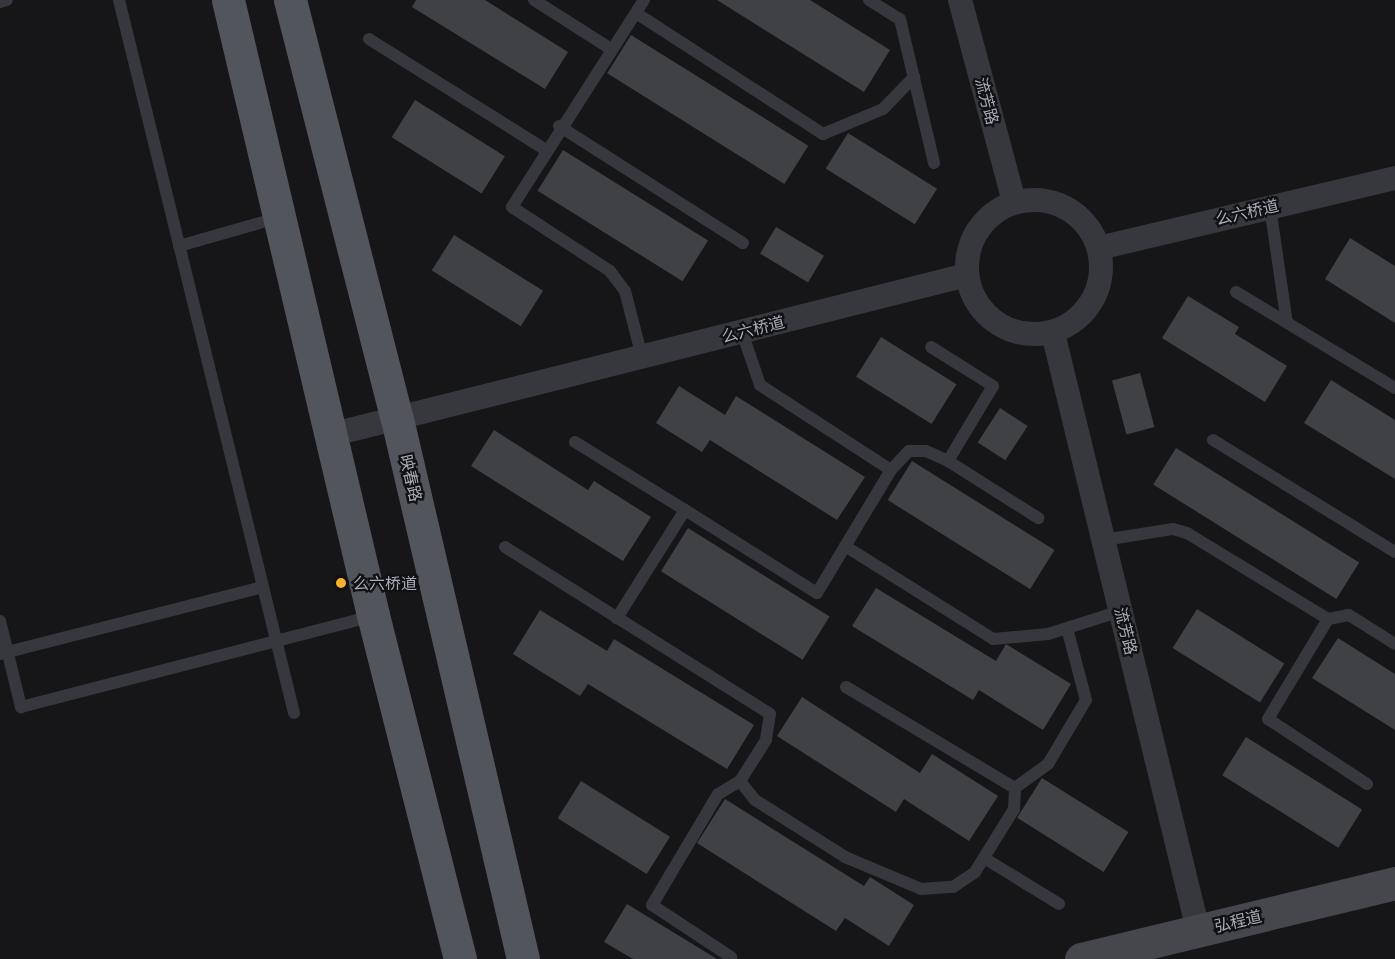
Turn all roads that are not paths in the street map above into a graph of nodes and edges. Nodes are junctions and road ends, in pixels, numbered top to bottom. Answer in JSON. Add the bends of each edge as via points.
{"nodes":[{"id":1,"x":7,"y":0,"type":"edge"},
{"id":2,"x":119,"y":0,"type":"edge"},
{"id":3,"x":228,"y":0,"type":"edge"},
{"id":4,"x":290,"y":0,"type":"edge"},
{"id":5,"x":534,"y":0,"type":"edge"},
{"id":6,"x":644,"y":0,"type":"edge"},
{"id":7,"x":869,"y":0,"type":"edge"},
{"id":8,"x":960,"y":0,"type":"edge"},
{"id":9,"x":0,"y":2,"type":"edge"},
{"id":10,"x":636,"y":13,"type":"junction"},
{"id":11,"x":369,"y":39,"type":"dead end"},
{"id":12,"x":611,"y":49,"type":"junction"},
{"id":13,"x":914,"y":77,"type":"junction"},
{"id":14,"x":560,"y":126,"type":"junction"},
{"id":15,"x":546,"y":150,"type":"junction"},
{"id":16,"x":934,"y":163,"type":"dead end"},
{"id":17,"x":1395,"y":178,"type":"edge"},
{"id":18,"x":1014,"y":202,"type":"junction"},
{"id":19,"x":1270,"y":207,"type":"junction"},
{"id":20,"x":277,"y":218,"type":"junction"},
{"id":21,"x":743,"y":243,"type":"dead end"},
{"id":22,"x":179,"y":246,"type":"junction"},
{"id":23,"x":1099,"y":248,"type":"junction"},
{"id":24,"x":967,"y":275,"type":"junction"},
{"id":25,"x":1236,"y":292,"type":"dead end"},
{"id":26,"x":1287,"y":323,"type":"junction"},
{"id":27,"x":742,"y":332,"type":"junction"},
{"id":28,"x":1053,"y":333,"type":"junction"},
{"id":29,"x":931,"y":347,"type":"dead end"},
{"id":30,"x":642,"y":357,"type":"junction"},
{"id":31,"x":1395,"y":388,"type":"edge"},
{"id":32,"x":397,"y":419,"type":"junction"},
{"id":33,"x":330,"y":435,"type":"junction"},
{"id":34,"x":1213,"y":440,"type":"dead end"},
{"id":35,"x":575,"y":442,"type":"dead end"},
{"id":36,"x":948,"y":461,"type":"junction"},
{"id":37,"x":891,"y":470,"type":"junction"},
{"id":38,"x":685,"y":510,"type":"junction"},
{"id":39,"x":1038,"y":518,"type":"dead end"},
{"id":40,"x":1104,"y":540,"type":"junction"},
{"id":41,"x":845,"y":546,"type":"junction"},
{"id":42,"x":505,"y":547,"type":"dead end"},
{"id":43,"x":1395,"y":552,"type":"edge"},
{"id":44,"x":263,"y":587,"type":"junction"},
{"id":45,"x":1121,"y":611,"type":"junction"},
{"id":46,"x":373,"y":615,"type":"junction"},
{"id":47,"x":617,"y":618,"type":"junction"},
{"id":48,"x":1328,"y":619,"type":"junction"},
{"id":49,"x":0,"y":621,"type":"edge"},
{"id":50,"x":1067,"y":628,"type":"junction"},
{"id":51,"x":276,"y":639,"type":"junction"},
{"id":52,"x":1395,"y":644,"type":"edge"},
{"id":53,"x":4,"y":653,"type":"edge"},
{"id":54,"x":846,"y":687,"type":"dead end"},
{"id":55,"x":294,"y":713,"type":"dead end"},
{"id":56,"x":740,"y":781,"type":"junction"},
{"id":57,"x":1367,"y":784,"type":"dead end"},
{"id":58,"x":1015,"y":788,"type":"junction"},
{"id":59,"x":984,"y":858,"type":"junction"},
{"id":60,"x":1395,"y":883,"type":"edge"},
{"id":61,"x":1059,"y":904,"type":"dead end"},
{"id":62,"x":1198,"y":930,"type":"junction"},
{"id":63,"x":731,"y":957,"type":"dead end"},
{"id":64,"x":460,"y":959,"type":"edge"},
{"id":65,"x":524,"y":959,"type":"edge"},
{"id":66,"x":1082,"y":959,"type":"edge"}],
"edges":[{"from":1,"to":9,"type":"lane"},
{"from":2,"to":22,"type":"lane"},
{"from":3,"to":20,"type":"main road"},
{"from":4,"to":32,"type":"main road","name":"映春路"},
{"from":5,"to":12,"type":"lane"},
{"from":6,"to":10,"type":"lane"},
{"from":7,"to":13,"type":"lane","via":[[900,20]]},
{"from":8,"to":18,"type":"street","name":"流芳路"},
{"from":10,"to":12,"type":"lane"},
{"from":10,"to":13,"type":"lane","via":[[823,134],[883,109]]},
{"from":11,"to":15,"type":"lane"},
{"from":12,"to":14,"type":"lane"},
{"from":13,"to":16,"type":"lane"},
{"from":14,"to":15,"type":"lane"},
{"from":14,"to":21,"type":"lane"},
{"from":15,"to":30,"type":"lane","via":[[512,207],[610,271],[625,291]]},
{"from":17,"to":19,"type":"street","name":"么六桥道"},
{"from":18,"to":23,"type":"street","via":[[1041,199],[1066,207],[1087,224]]},
{"from":18,"to":24,"type":"street","via":[[991,214],[974,234],[966,260]]},
{"from":19,"to":23,"type":"street","name":"么六桥道"},
{"from":19,"to":26,"type":"lane"},
{"from":20,"to":22,"type":"lane"},
{"from":20,"to":33,"type":"main road"},
{"from":22,"to":44,"type":"lane"},
{"from":23,"to":28,"type":"street","via":[[1102,274],[1094,300],[1077,320]]},
{"from":24,"to":27,"type":"street","name":"么六桥道"},
{"from":24,"to":28,"type":"street","via":[[981,310],[1001,327],[1026,335]]},
{"from":25,"to":26,"type":"lane"},
{"from":26,"to":31,"type":"lane"},
{"from":27,"to":30,"type":"street","name":"么六桥道"},
{"from":27,"to":37,"type":"lane","via":[[760,385]]},
{"from":28,"to":40,"type":"street","name":"流芳路"},
{"from":29,"to":36,"type":"lane","via":[[993,386]]},
{"from":30,"to":32,"type":"street","name":"么六桥道"},
{"from":32,"to":33,"type":"street","name":"么六桥道"},
{"from":32,"to":65,"type":"main road","name":"映春路"},
{"from":33,"to":46,"type":"main road"},
{"from":34,"to":43,"type":"lane"},
{"from":35,"to":38,"type":"lane"},
{"from":36,"to":37,"type":"lane","via":[[926,451],[909,451]]},
{"from":36,"to":39,"type":"lane"},
{"from":37,"to":41,"type":"lane"},
{"from":38,"to":41,"type":"lane","via":[[817,593]]},
{"from":38,"to":47,"type":"lane"},
{"from":40,"to":45,"type":"street","name":"流芳路"},
{"from":40,"to":48,"type":"lane","via":[[1173,529],[1187,533]]},
{"from":41,"to":50,"type":"lane","via":[[993,639]]},
{"from":42,"to":47,"type":"lane"},
{"from":44,"to":51,"type":"lane"},
{"from":44,"to":53,"type":"lane"},
{"from":45,"to":50,"type":"lane"},
{"from":45,"to":62,"type":"street","name":"流芳路"},
{"from":46,"to":51,"type":"lane"},
{"from":46,"to":64,"type":"main road"},
{"from":47,"to":56,"type":"lane","via":[[770,714],[766,740]]},
{"from":48,"to":52,"type":"lane","via":[[1349,615]]},
{"from":48,"to":57,"type":"lane","via":[[1268,718]]},
{"from":49,"to":53,"type":"lane"},
{"from":50,"to":58,"type":"lane","via":[[1086,700],[1048,764]]},
{"from":51,"to":53,"type":"lane","via":[[21,707]]},
{"from":51,"to":55,"type":"lane"},
{"from":54,"to":58,"type":"lane"},
{"from":56,"to":59,"type":"lane","via":[[755,800],[845,856],[921,889],[953,887],[975,872]]},
{"from":56,"to":63,"type":"lane","via":[[718,794],[652,904]]},
{"from":58,"to":59,"type":"lane","via":[[1014,809]]},
{"from":59,"to":61,"type":"lane"},
{"from":60,"to":62,"type":"main road","name":"弘程道"},
{"from":62,"to":66,"type":"main road","name":"弘程道"}]}
